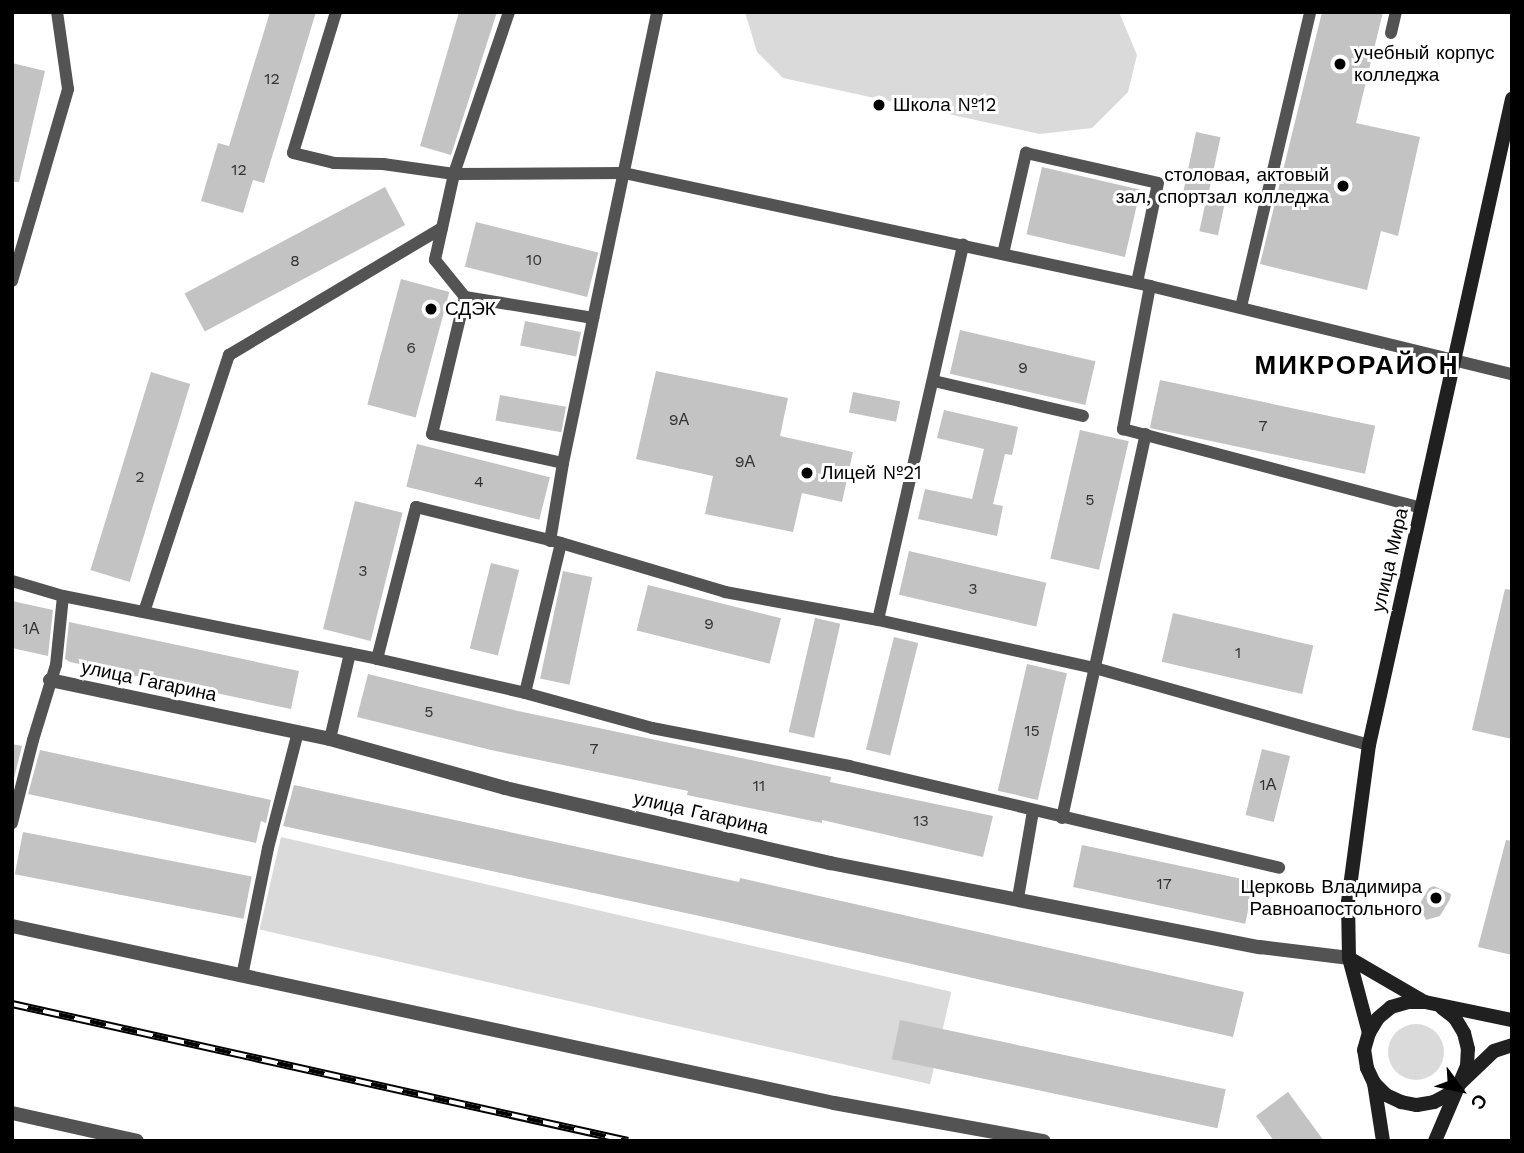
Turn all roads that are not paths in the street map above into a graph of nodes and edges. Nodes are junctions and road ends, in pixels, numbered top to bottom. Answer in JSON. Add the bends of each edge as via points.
{"nodes":[{"id":1,"x":57,"y":12,"type":"edge"},
{"id":2,"x":336,"y":12,"type":"edge"},
{"id":3,"x":509,"y":12,"type":"edge"},
{"id":4,"x":657,"y":12,"type":"edge"},
{"id":5,"x":1310,"y":12,"type":"edge"},
{"id":6,"x":1396,"y":12,"type":"edge"},
{"id":7,"x":1391,"y":33,"type":"dead end"},
{"id":8,"x":1512,"y":99,"type":"edge"},
{"id":9,"x":624,"y":173,"type":"junction"},
{"id":10,"x":454,"y":174,"type":"junction"},
{"id":11,"x":442,"y":228,"type":"junction"},
{"id":12,"x":963,"y":245,"type":"junction"},
{"id":13,"x":1003,"y":254,"type":"junction"},
{"id":14,"x":12,"y":281,"type":"edge"},
{"id":15,"x":1137,"y":283,"type":"junction"},
{"id":16,"x":1150,"y":286,"type":"junction"},
{"id":17,"x":465,"y":297,"type":"junction"},
{"id":18,"x":1241,"y":307,"type":"junction"},
{"id":19,"x":593,"y":318,"type":"junction"},
{"id":20,"x":1455,"y":359,"type":"junction"},
{"id":21,"x":1512,"y":374,"type":"edge"},
{"id":22,"x":934,"y":381,"type":"junction"},
{"id":23,"x":1083,"y":416,"type":"dead end"},
{"id":24,"x":1146,"y":434,"type":"junction"},
{"id":25,"x":563,"y":463,"type":"junction"},
{"id":26,"x":1421,"y":508,"type":"junction"},
{"id":27,"x":555,"y":542,"type":"junction"},
{"id":28,"x":12,"y":582,"type":"edge"},
{"id":29,"x":63,"y":597,"type":"junction"},
{"id":30,"x":144,"y":612,"type":"junction"},
{"id":31,"x":878,"y":620,"type":"junction"},
{"id":32,"x":350,"y":653,"type":"junction"},
{"id":33,"x":377,"y":659,"type":"junction"},
{"id":34,"x":1095,"y":668,"type":"junction"},
{"id":35,"x":50,"y":680,"type":"junction"},
{"id":36,"x":525,"y":693,"type":"junction"},
{"id":37,"x":298,"y":732,"type":"junction"},
{"id":38,"x":330,"y":739,"type":"junction"},
{"id":39,"x":1369,"y":745,"type":"junction"},
{"id":40,"x":1033,"y":811,"type":"junction"},
{"id":41,"x":1062,"y":818,"type":"junction"},
{"id":42,"x":12,"y":823,"type":"edge"},
{"id":43,"x":1279,"y":868,"type":"dead end"},
{"id":44,"x":1018,"y":898,"type":"junction"},
{"id":45,"x":12,"y":926,"type":"edge"},
{"id":46,"x":1349,"y":958,"type":"junction"},
{"id":47,"x":242,"y":976,"type":"junction"},
{"id":48,"x":1425,"y":1002,"type":"junction"},
{"id":49,"x":1512,"y":1020,"type":"edge"},
{"id":50,"x":1368,"y":1033,"type":"junction"},
{"id":51,"x":1512,"y":1045,"type":"edge"},
{"id":52,"x":1460,"y":1081,"type":"junction"},
{"id":53,"x":1374,"y":1083,"type":"junction"},
{"id":54,"x":12,"y":1113,"type":"edge"},
{"id":55,"x":137,"y":1141,"type":"edge"},
{"id":56,"x":1044,"y":1141,"type":"edge"},
{"id":57,"x":1383,"y":1141,"type":"edge"},
{"id":58,"x":1435,"y":1141,"type":"edge"}],
"edges":[{"from":1,"to":14,"type":"lane","via":[[68,89]]},
{"from":2,"to":10,"type":"lane","via":[[293,153],[334,163]]},
{"from":3,"to":10,"type":"lane"},
{"from":4,"to":9,"type":"lane"},
{"from":5,"to":18,"type":"lane"},
{"from":6,"to":7,"type":"lane"},
{"from":8,"to":20,"type":"main road","name":"улица Мира"},
{"from":9,"to":10,"type":"lane"},
{"from":9,"to":12,"type":"lane"},
{"from":9,"to":19,"type":"lane"},
{"from":10,"to":11,"type":"lane"},
{"from":11,"to":17,"type":"lane","via":[[435,260]]},
{"from":11,"to":30,"type":"lane","via":[[229,355]]},
{"from":12,"to":13,"type":"lane"},
{"from":12,"to":22,"type":"lane"},
{"from":13,"to":15,"type":"lane"},
{"from":13,"to":15,"type":"lane","via":[[1026,153],[1158,183]]},
{"from":15,"to":16,"type":"lane"},
{"from":16,"to":18,"type":"lane"},
{"from":16,"to":24,"type":"lane","via":[[1123,429]]},
{"from":17,"to":19,"type":"lane"},
{"from":17,"to":25,"type":"lane","via":[[432,434]]},
{"from":18,"to":20,"type":"lane"},
{"from":19,"to":25,"type":"lane"},
{"from":20,"to":21,"type":"lane"},
{"from":20,"to":26,"type":"main road","name":"улица Мира"},
{"from":22,"to":23,"type":"lane"},
{"from":22,"to":31,"type":"lane"},
{"from":24,"to":26,"type":"lane"},
{"from":24,"to":34,"type":"lane"},
{"from":25,"to":27,"type":"lane"},
{"from":26,"to":39,"type":"main road","name":"улица Мира"},
{"from":27,"to":31,"type":"lane","via":[[725,592]]},
{"from":27,"to":33,"type":"lane","via":[[416,506]]},
{"from":27,"to":36,"type":"lane"},
{"from":28,"to":29,"type":"lane"},
{"from":29,"to":30,"type":"lane"},
{"from":29,"to":35,"type":"lane","via":[[56,665]]},
{"from":30,"to":32,"type":"lane"},
{"from":31,"to":34,"type":"lane"},
{"from":32,"to":33,"type":"lane"},
{"from":32,"to":38,"type":"lane"},
{"from":33,"to":36,"type":"lane"},
{"from":34,"to":39,"type":"lane"},
{"from":34,"to":41,"type":"lane"},
{"from":35,"to":37,"type":"street","name":"улица Гагарина"},
{"from":35,"to":42,"type":"lane"},
{"from":36,"to":40,"type":"lane","via":[[652,728],[849,766]]},
{"from":37,"to":38,"type":"street","name":"улица Гагарина"},
{"from":37,"to":47,"type":"lane"},
{"from":38,"to":44,"type":"street","name":"улица Гагарина","via":[[505,788],[830,863]]},
{"from":39,"to":46,"type":"main road","name":"улица Мира","via":[[1348,902]]},
{"from":40,"to":41,"type":"lane"},
{"from":40,"to":44,"type":"lane"},
{"from":41,"to":43,"type":"lane"},
{"from":44,"to":46,"type":"street","name":"улица Гагарина","via":[[1260,947]]},
{"from":45,"to":47,"type":"street"},
{"from":46,"to":48,"type":"main road"},
{"from":46,"to":50,"type":"main road","name":"улица Мира"},
{"from":47,"to":56,"type":"street","via":[[834,1103]]},
{"from":48,"to":49,"type":"main road"},
{"from":48,"to":50,"type":"main road","via":[[1391,1007]]},
{"from":48,"to":52,"type":"main road","via":[[1441,1007],[1464,1032],[1467,1066]]},
{"from":50,"to":53,"type":"main road","via":[[1364,1050]]},
{"from":51,"to":52,"type":"main road","via":[[1494,1051]]},
{"from":52,"to":53,"type":"main road","via":[[1449,1094],[1417,1105],[1386,1095]]},
{"from":52,"to":58,"type":"main road"},
{"from":53,"to":57,"type":"main road"},
{"from":54,"to":55,"type":"street"}]}
